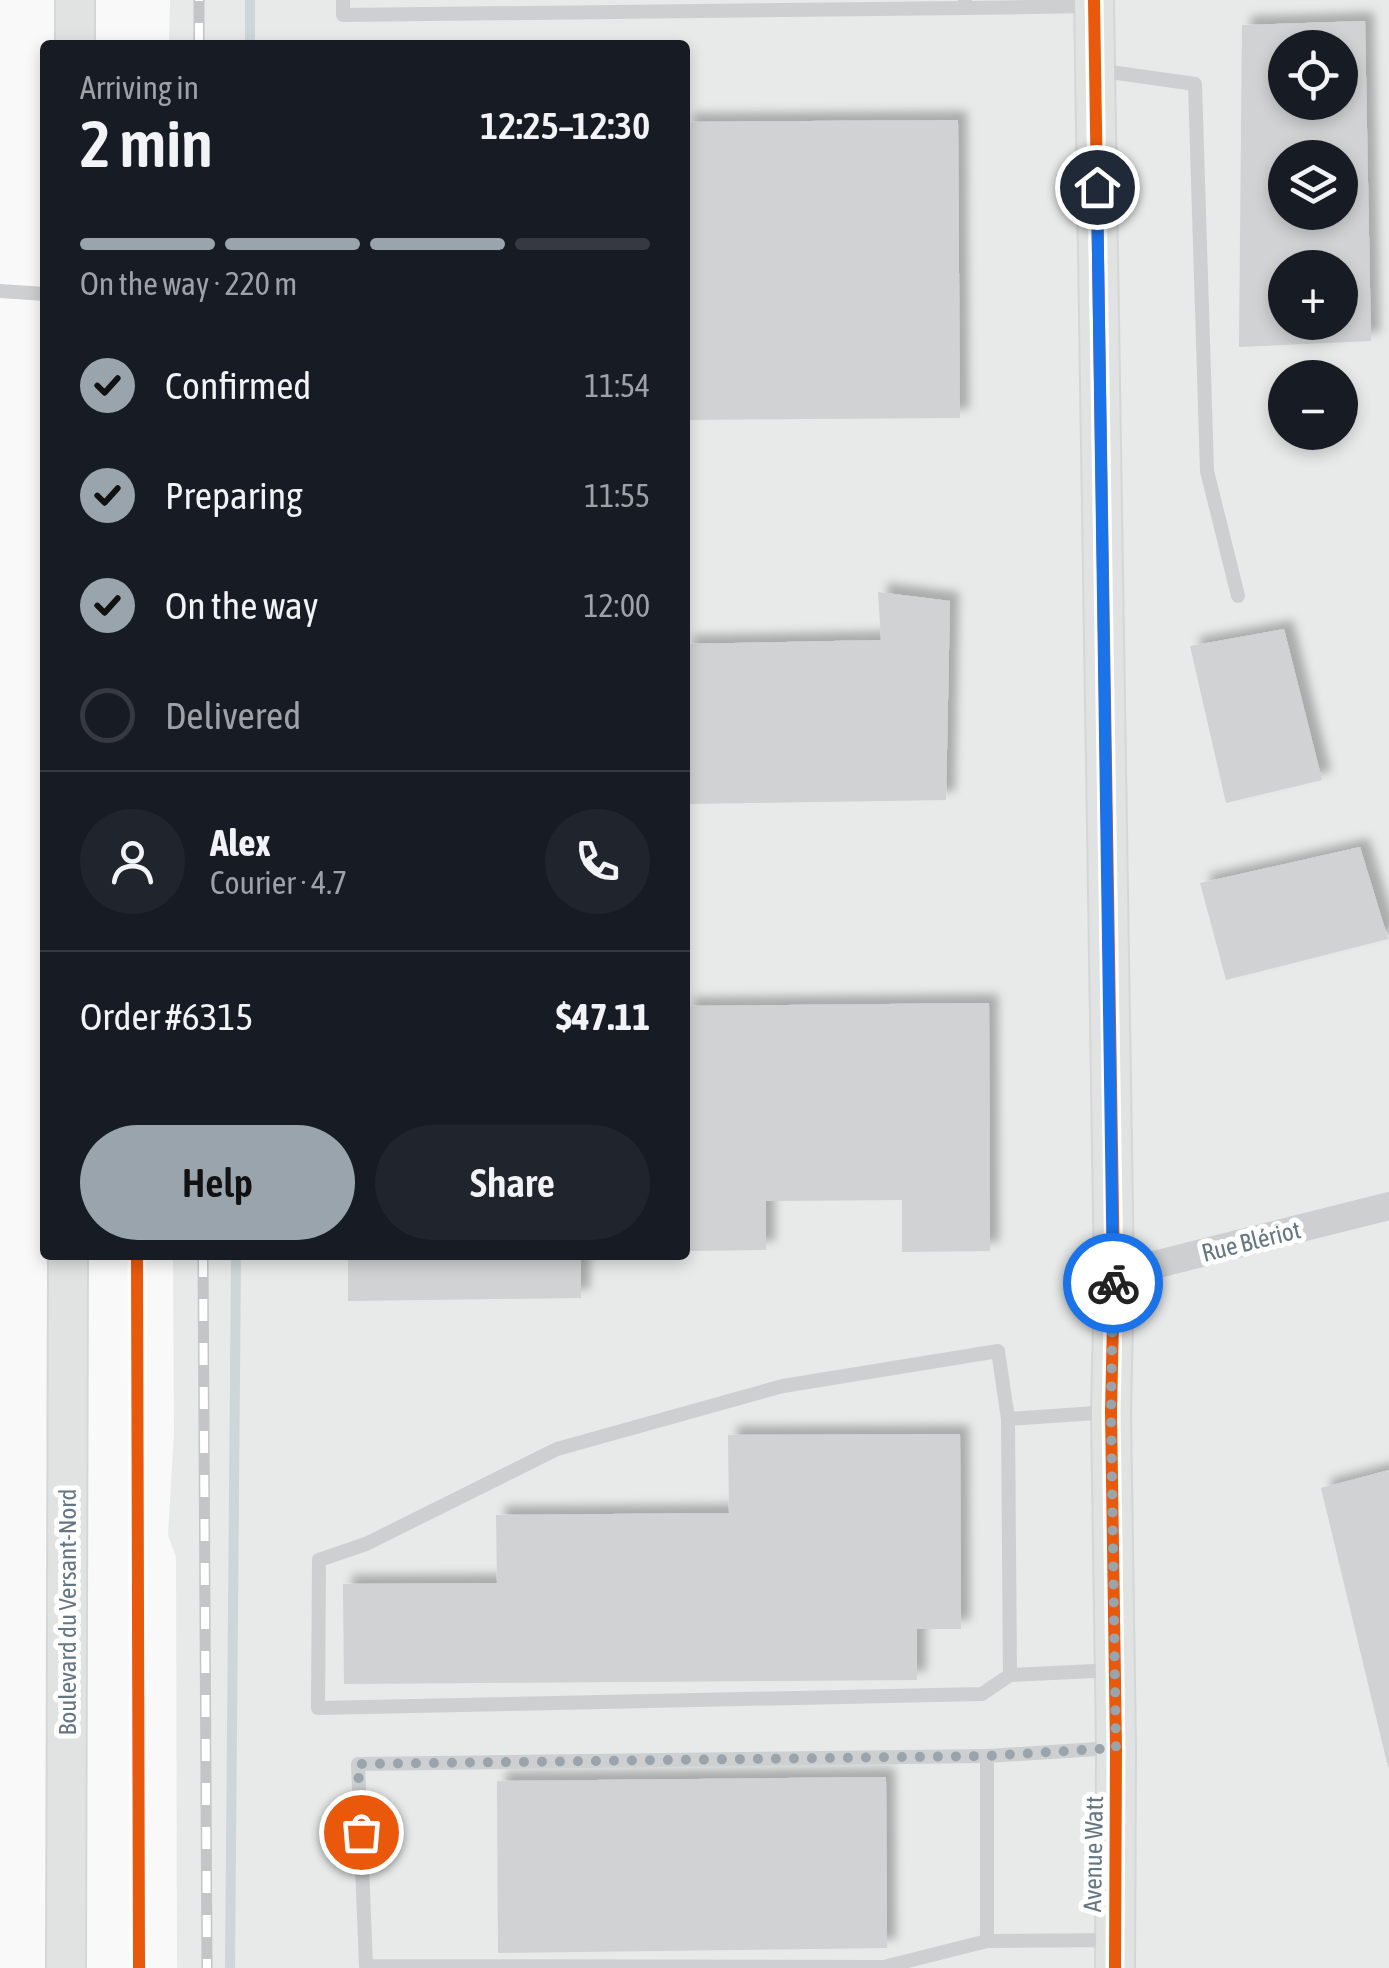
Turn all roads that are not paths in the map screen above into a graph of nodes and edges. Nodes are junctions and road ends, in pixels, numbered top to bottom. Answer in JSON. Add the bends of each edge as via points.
{"nodes":[{"id":1,"x":75,"y":0,"type":"edge"},
{"id":2,"x":344,"y":0,"type":"edge"},
{"id":3,"x":1094,"y":3,"type":"edge"},
{"id":4,"x":965,"y":4,"type":"edge"},
{"id":5,"x":75,"y":40,"type":"edge"},
{"id":6,"x":1095,"y":70,"type":"junction"},
{"id":7,"x":0,"y":291,"type":"edge"},
{"id":8,"x":40,"y":294,"type":"edge"},
{"id":9,"x":1238,"y":596,"type":"dead end"},
{"id":10,"x":1389,"y":1206,"type":"edge"},
{"id":11,"x":68,"y":1260,"type":"edge"},
{"id":12,"x":1114,"y":1275,"type":"junction"},
{"id":13,"x":1111,"y":1412,"type":"junction"},
{"id":14,"x":1008,"y":1419,"type":"junction"},
{"id":15,"x":1116,"y":1670,"type":"junction"},
{"id":16,"x":1010,"y":1675,"type":"junction"},
{"id":17,"x":1116,"y":1748,"type":"junction"},
{"id":18,"x":986,"y":1756,"type":"junction"},
{"id":19,"x":987,"y":1941,"type":"junction"},
{"id":20,"x":1114,"y":1954,"type":"edge"},
{"id":21,"x":66,"y":1968,"type":"edge"}],
"edges":[{"from":1,"to":5,"type":"street"},
{"from":2,"to":4,"type":"lane","via":[[343,15]]},
{"from":3,"to":4,"type":"lane"},
{"from":3,"to":6,"type":"street","name":"Avenue Watt"},
{"from":6,"to":9,"type":"lane","via":[[1196,84],[1207,471]]},
{"from":6,"to":12,"type":"street","name":"Avenue Watt"},
{"from":7,"to":8,"type":"lane"},
{"from":10,"to":12,"type":"street","name":"Rue Blériot"},
{"from":11,"to":21,"type":"street","name":"Boulevard du Versant-Nord"},
{"from":12,"to":13,"type":"street","name":"Avenue Watt"},
{"from":13,"to":14,"type":"lane"},
{"from":13,"to":15,"type":"street","name":"Avenue Watt"},
{"from":14,"to":16,"type":"lane"},
{"from":14,"to":16,"type":"lane","via":[[998,1352],[783,1386],[557,1449],[366,1544],[319,1560],[318,1708],[982,1694]]},
{"from":15,"to":16,"type":"lane"},
{"from":15,"to":17,"type":"street","name":"Avenue Watt"},
{"from":17,"to":18,"type":"lane"},
{"from":17,"to":20,"type":"street","name":"Avenue Watt"},
{"from":18,"to":19,"type":"lane"},
{"from":18,"to":19,"type":"lane","via":[[358,1764],[366,1966],[884,1968]]},
{"from":19,"to":20,"type":"lane"}]}
